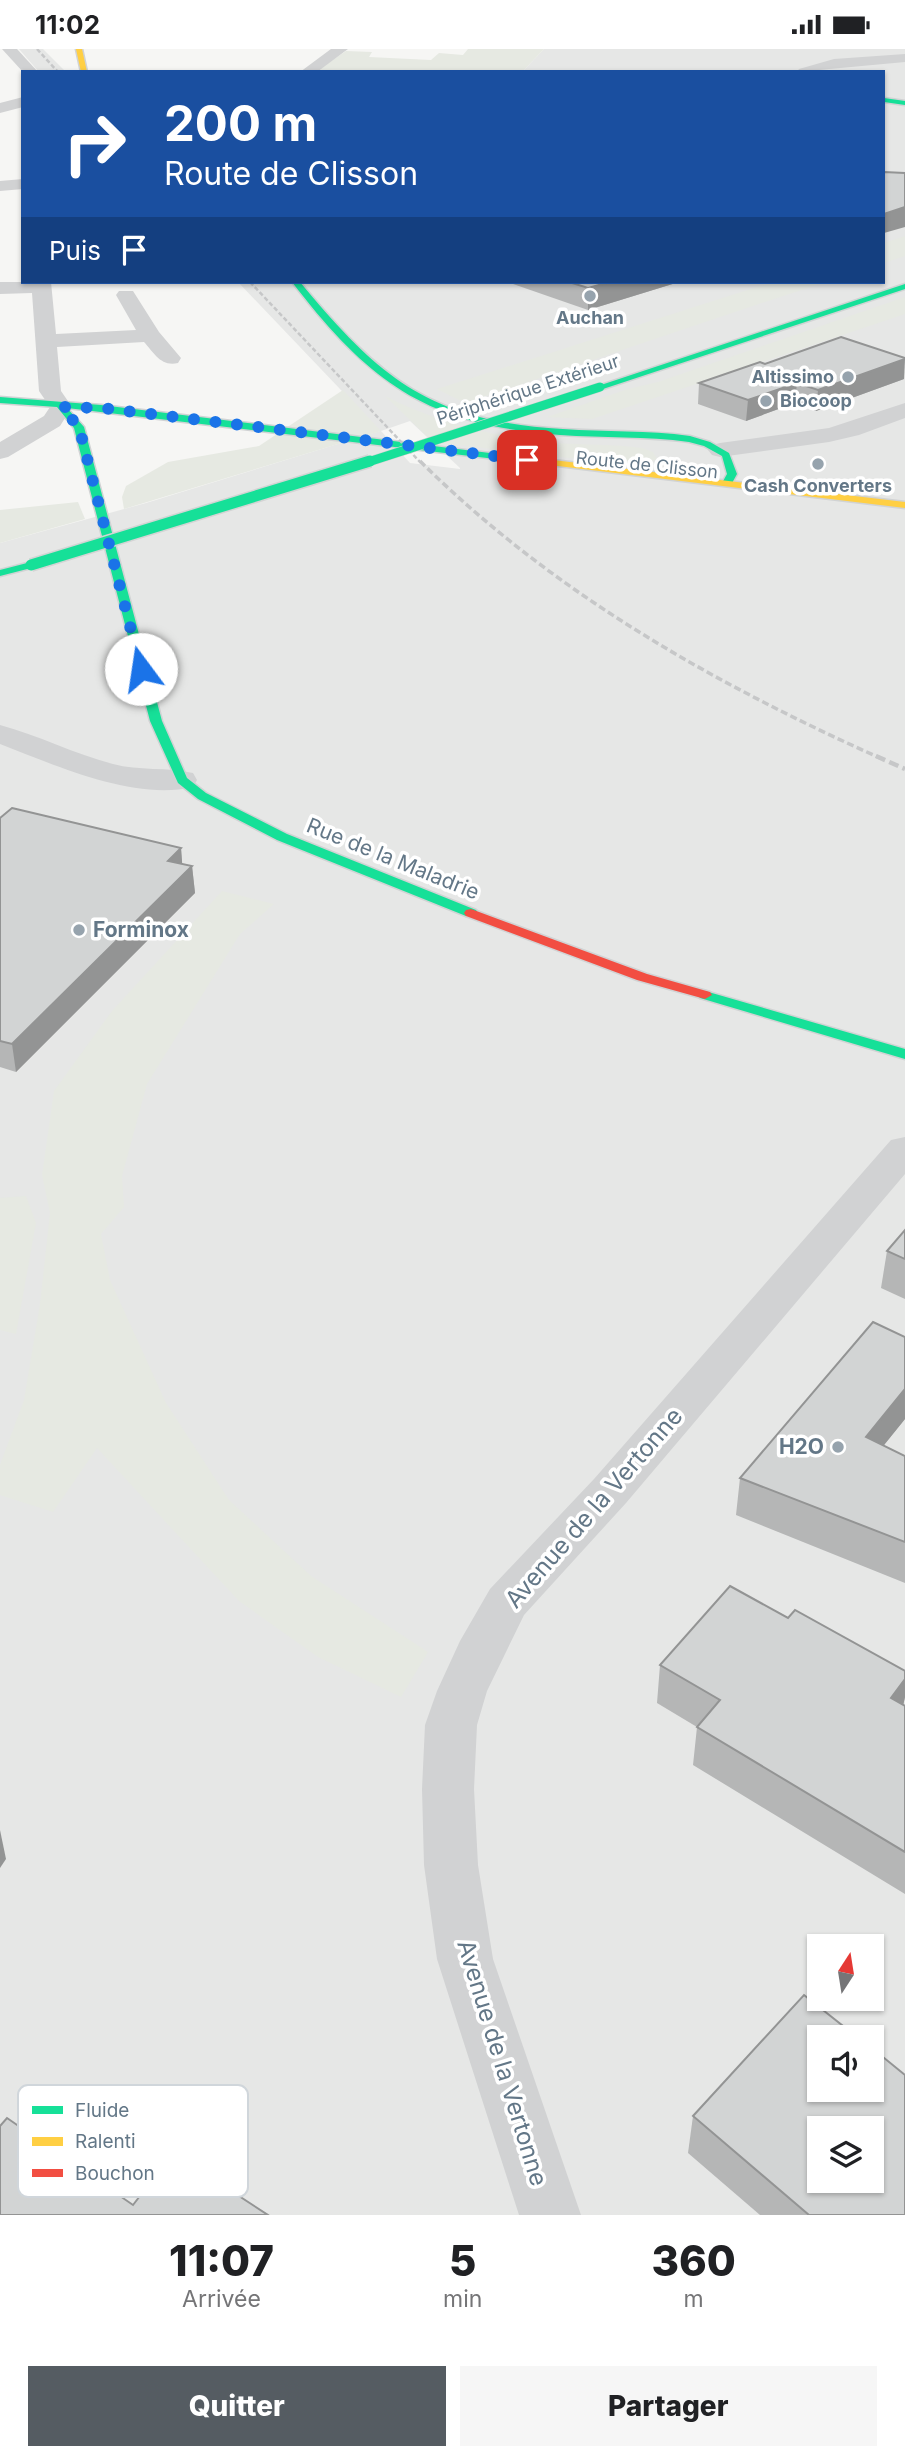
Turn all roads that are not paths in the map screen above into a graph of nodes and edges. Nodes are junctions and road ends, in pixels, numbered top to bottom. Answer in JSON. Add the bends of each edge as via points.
{"nodes":[{"id":1,"x":9,"y":49,"type":"edge"},
{"id":2,"x":79,"y":49,"type":"edge"},
{"id":3,"x":341,"y":49,"type":"edge"},
{"id":4,"x":905,"y":58,"type":"edge"},
{"id":5,"x":28,"y":70,"type":"edge"},
{"id":6,"x":84,"y":70,"type":"edge"},
{"id":7,"x":310,"y":70,"type":"edge"},
{"id":8,"x":810,"y":70,"type":"edge"},
{"id":9,"x":21,"y":103,"type":"edge"},
{"id":10,"x":0,"y":108,"type":"edge"},
{"id":11,"x":21,"y":184,"type":"edge"},
{"id":12,"x":0,"y":186,"type":"edge"},
{"id":13,"x":905,"y":271,"type":"edge"},
{"id":14,"x":885,"y":278,"type":"edge"},
{"id":15,"x":41,"y":284,"type":"edge"},
{"id":16,"x":298,"y":284,"type":"edge"},
{"id":17,"x":865,"y":284,"type":"edge"},
{"id":18,"x":905,"y":286,"type":"edge"},
{"id":19,"x":0,"y":288,"type":"edge"},
{"id":20,"x":125,"y":295,"type":"dead end"},
{"id":21,"x":150,"y":335,"type":"junction"},
{"id":22,"x":47,"y":341,"type":"junction"},
{"id":23,"x":673,"y":345,"type":"dead end"},
{"id":24,"x":170,"y":358,"type":"dead end"},
{"id":25,"x":0,"y":400,"type":"edge"},
{"id":26,"x":484,"y":406,"type":"dead end"},
{"id":27,"x":61,"y":407,"type":"junction"},
{"id":28,"x":905,"y":410,"type":"edge"},
{"id":29,"x":434,"y":422,"type":"dead end"},
{"id":30,"x":181,"y":427,"type":"junction"},
{"id":31,"x":409,"y":430,"type":"dead end"},
{"id":32,"x":144,"y":431,"type":"dead end"},
{"id":33,"x":621,"y":434,"type":"junction"},
{"id":34,"x":652,"y":440,"type":"junction"},
{"id":35,"x":101,"y":446,"type":"dead end"},
{"id":36,"x":720,"y":450,"type":"junction"},
{"id":37,"x":0,"y":452,"type":"edge"},
{"id":38,"x":333,"y":454,"type":"dead end"},
{"id":39,"x":478,"y":465,"type":"junction"},
{"id":40,"x":91,"y":472,"type":"junction"},
{"id":41,"x":678,"y":477,"type":"junction"},
{"id":42,"x":697,"y":484,"type":"junction"},
{"id":43,"x":728,"y":488,"type":"junction"},
{"id":44,"x":905,"y":505,"type":"edge"},
{"id":45,"x":905,"y":514,"type":"edge"},
{"id":46,"x":126,"y":517,"type":"dead end"},
{"id":47,"x":86,"y":529,"type":"dead end"},
{"id":48,"x":0,"y":573,"type":"edge"},
{"id":49,"x":0,"y":734,"type":"edge"},
{"id":50,"x":182,"y":780,"type":"junction"},
{"id":51,"x":905,"y":1054,"type":"edge"},
{"id":52,"x":905,"y":1149,"type":"edge"},
{"id":53,"x":550,"y":2215,"type":"edge"}],
"edges":[{"from":1,"to":5,"type":"street"},
{"from":2,"to":6,"type":"main road"},
{"from":3,"to":7,"type":"street"},
{"from":4,"to":8,"type":"street","via":[[834,63]]},
{"from":9,"to":10,"type":"street"},
{"from":11,"to":12,"type":"street"},
{"from":13,"to":14,"type":"main road"},
{"from":15,"to":19,"type":"street"},
{"from":15,"to":22,"type":"street"},
{"from":16,"to":33,"type":"main road","via":[[389,382],[408,394],[481,421]]},
{"from":17,"to":23,"type":"main road"},
{"from":18,"to":48,"type":"main road","name":"Périphérique Extérieur","bridge":true,"via":[[288,488]]},
{"from":20,"to":21,"type":"street"},
{"from":21,"to":22,"type":"street"},
{"from":21,"to":24,"type":"street"},
{"from":22,"to":27,"type":"street","via":[[50,391]]},
{"from":25,"to":27,"type":"main road","name":"Route de Clisson"},
{"from":26,"to":29,"type":"main road"},
{"from":27,"to":30,"type":"main road","name":"Route de Clisson","via":[[91,416]]},
{"from":27,"to":37,"type":"street","via":[[52,421]]},
{"from":27,"to":40,"type":"main road","via":[[76,421]]},
{"from":27,"to":41,"type":"main road","name":"Route de Clisson","via":[[102,408]]},
{"from":28,"to":36,"type":"street","via":[[829,435]]},
{"from":30,"to":32,"type":"main road"},
{"from":30,"to":39,"type":"main road","name":"Route de Clisson"},
{"from":31,"to":38,"type":"main road"},
{"from":33,"to":34,"type":"main road"},
{"from":33,"to":36,"type":"main road","via":[[689,439]]},
{"from":34,"to":36,"type":"main road"},
{"from":34,"to":41,"type":"main road","via":[[677,448],[686,458]]},
{"from":35,"to":40,"type":"main road"},
{"from":36,"to":43,"type":"main road","via":[[731,462]]},
{"from":39,"to":42,"type":"main road","name":"Route de Clisson","via":[[509,463]]},
{"from":39,"to":43,"type":"main road","name":"Route de Clisson"},
{"from":40,"to":50,"type":"main road","via":[[156,721]]},
{"from":41,"to":42,"type":"main road","name":"Route de Clisson"},
{"from":41,"to":43,"type":"main road","name":"Route de Clisson"},
{"from":42,"to":43,"type":"main road","name":"Route de Clisson"},
{"from":43,"to":44,"type":"main road","name":"Route de Clisson"},
{"from":43,"to":45,"type":"main road","name":"Route de Clisson"},
{"from":46,"to":47,"type":"main road"},
{"from":49,"to":50,"type":"street","via":[[116,776]]},
{"from":50,"to":51,"type":"main road","name":"Rue de la Maladrie","via":[[202,796],[282,837],[453,906],[642,977]]},
{"from":52,"to":53,"type":"street","name":"Avenue de la Vertonne","via":[[610,1491],[514,1594],[462,1691],[451,1725],[448,1789],[451,1865],[465,1959]]}]}
